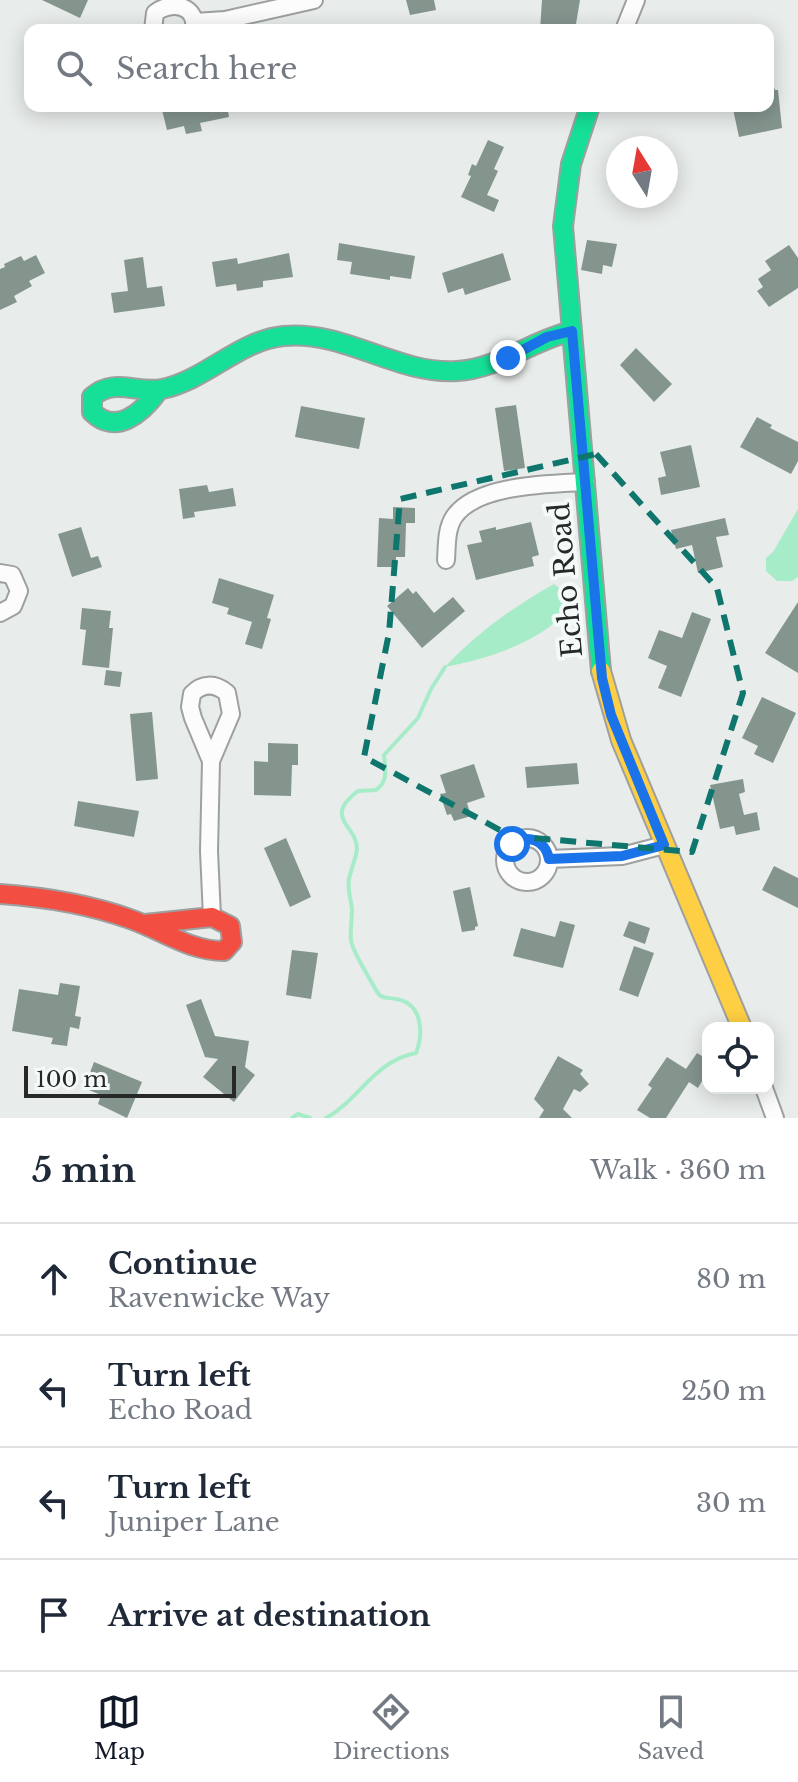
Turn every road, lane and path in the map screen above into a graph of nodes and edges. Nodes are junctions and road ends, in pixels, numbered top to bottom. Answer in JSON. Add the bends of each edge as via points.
{"nodes":[{"id":1,"x":314,"y":0,"type":"edge"},
{"id":2,"x":636,"y":0,"type":"edge"},
{"id":3,"x":154,"y":24,"type":"edge"},
{"id":4,"x":193,"y":24,"type":"edge"},
{"id":5,"x":204,"y":24,"type":"edge"},
{"id":6,"x":626,"y":24,"type":"edge"},
{"id":7,"x":588,"y":112,"type":"edge"},
{"id":8,"x":572,"y":331,"type":"junction"},
{"id":9,"x":158,"y":391,"type":"dead end"},
{"id":10,"x":586,"y":482,"type":"junction"},
{"id":11,"x":446,"y":560,"type":"dead end"},
{"id":12,"x":0,"y":573,"type":"edge"},
{"id":13,"x":0,"y":613,"type":"edge"},
{"id":14,"x":211,"y":761,"type":"dead end"},
{"id":15,"x":664,"y":845,"type":"junction"},
{"id":16,"x":549,"y":859,"type":"dead end"},
{"id":17,"x":0,"y":894,"type":"edge"},
{"id":18,"x":212,"y":917,"type":"junction"},
{"id":19,"x":145,"y":924,"type":"junction"},
{"id":20,"x":739,"y":1022,"type":"edge"},
{"id":21,"x":766,"y":1094,"type":"edge"},
{"id":22,"x":775,"y":1118,"type":"edge"}],
"edges":[{"from":1,"to":5,"type":"street"},
{"from":2,"to":6,"type":"street"},
{"from":3,"to":4,"type":"street","via":[[155,13],[171,2],[184,5]]},
{"from":7,"to":8,"type":"street","name":"Echo Road","via":[[564,195]]},
{"from":8,"to":9,"type":"street","via":[[547,337],[492,365],[454,372],[414,366],[331,339],[282,336]]},
{"from":8,"to":10,"type":"street","name":"Echo Road"},
{"from":10,"to":11,"type":"street","via":[[523,487],[472,502],[453,518]]},
{"from":10,"to":15,"type":"street","name":"Echo Road","via":[[605,693]]},
{"from":12,"to":13,"type":"street","via":[[12,575],[19,591],[13,606]]},
{"from":14,"to":18,"type":"street"},
{"from":15,"to":16,"type":"street","via":[[622,856]]},
{"from":15,"to":20,"type":"street","name":"Echo Road"},
{"from":17,"to":19,"type":"street","via":[[55,901]]},
{"from":18,"to":19,"type":"street"},
{"from":18,"to":19,"type":"street","via":[[232,931],[232,942],[224,951],[188,945]]},
{"from":21,"to":22,"type":"street"}]}
